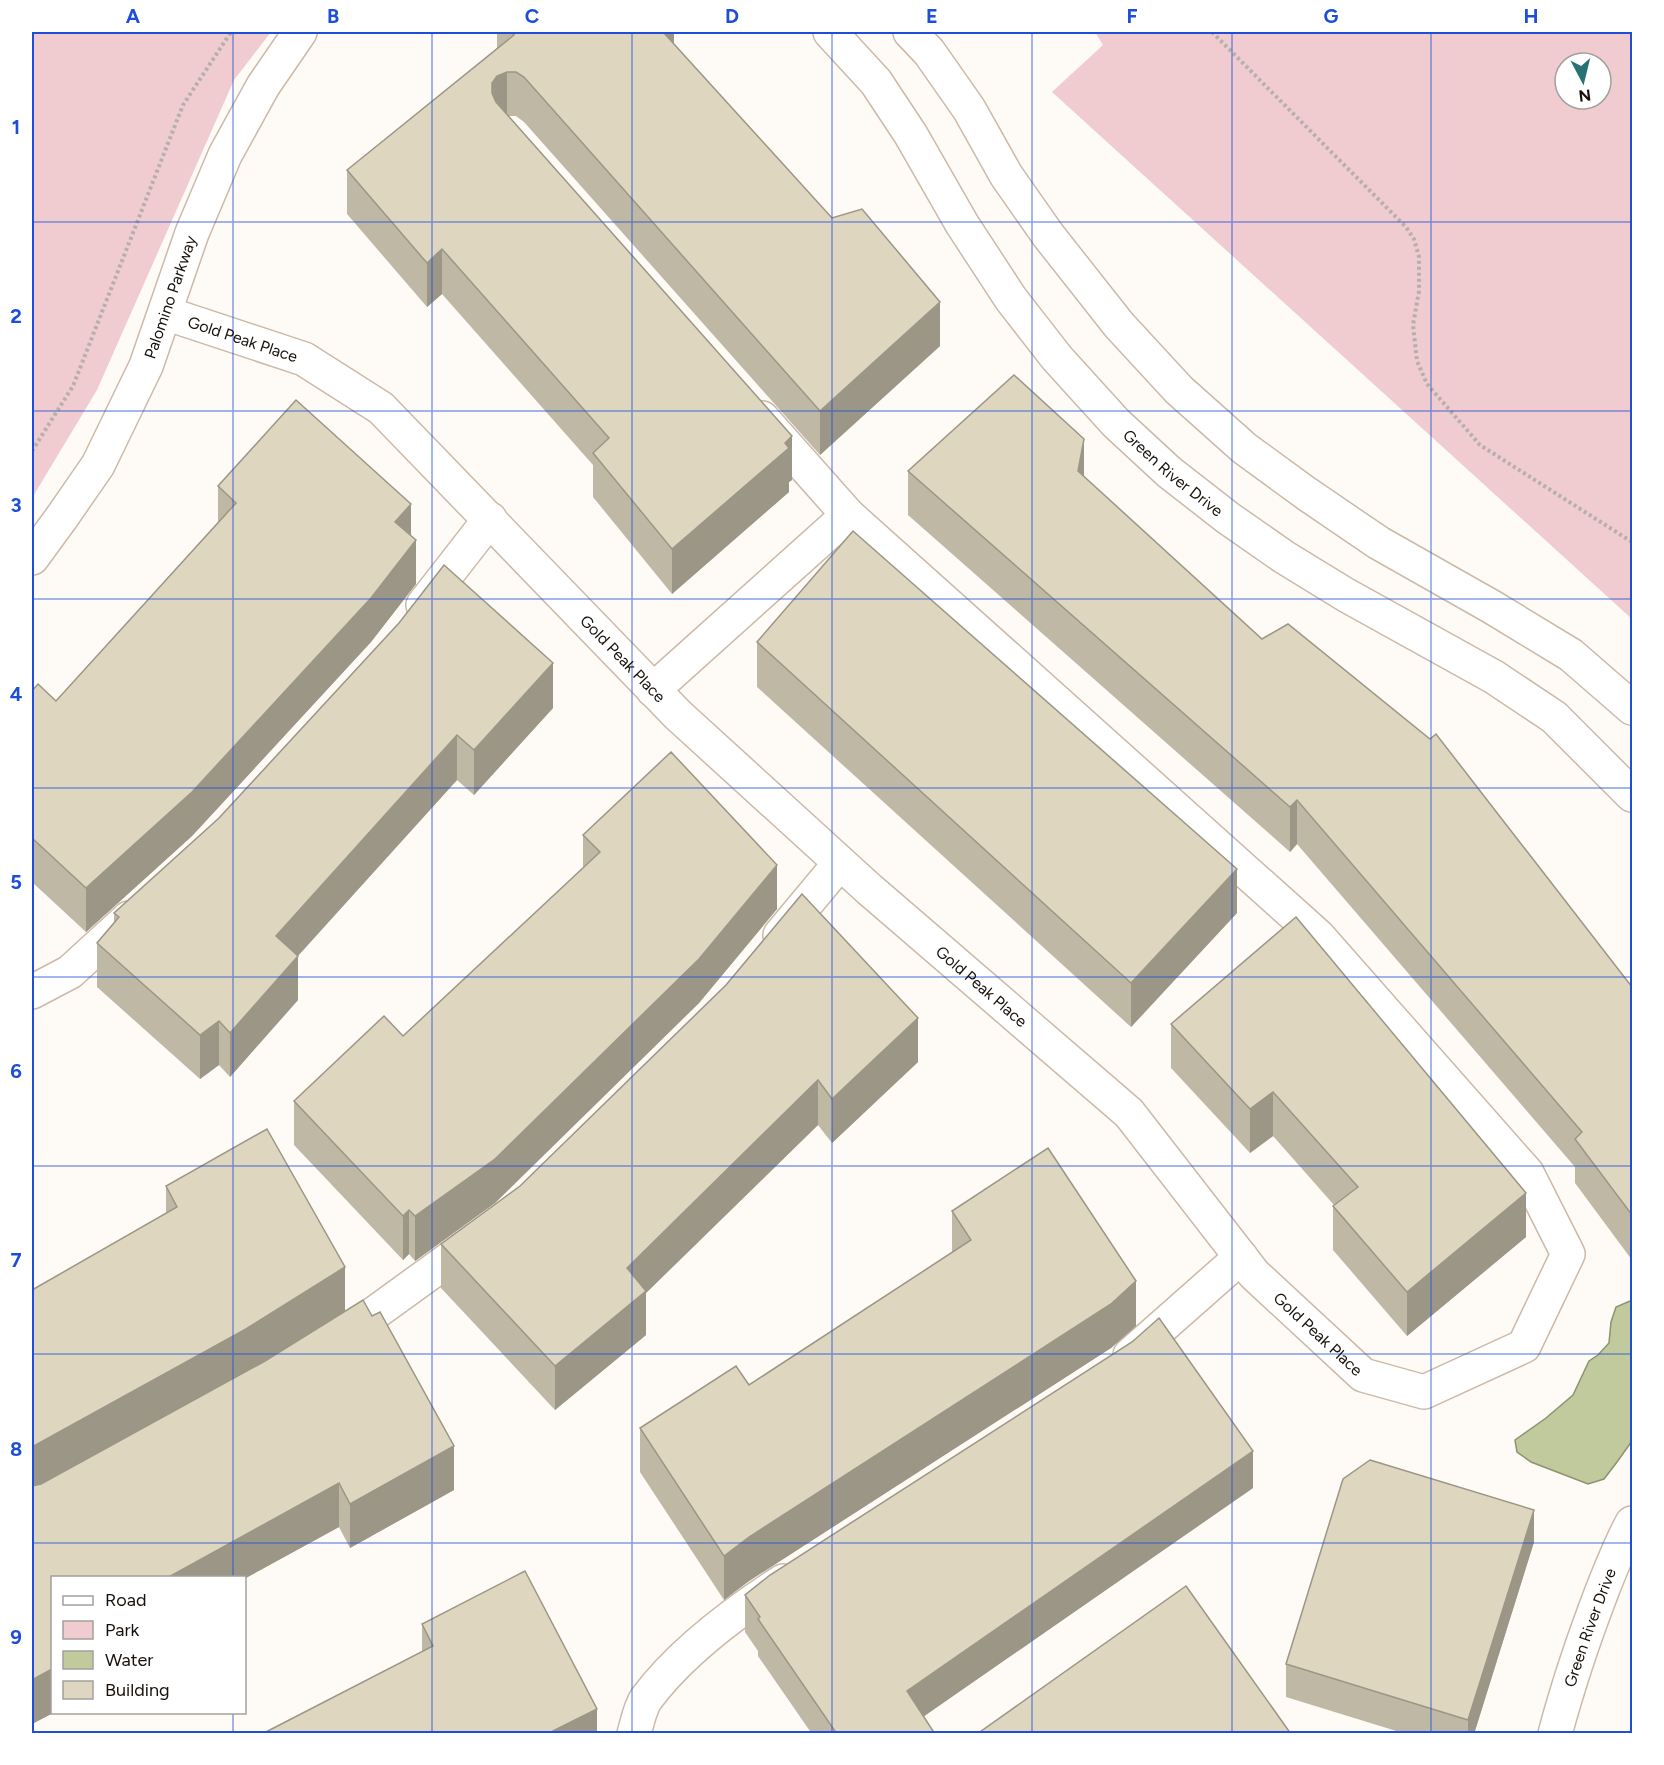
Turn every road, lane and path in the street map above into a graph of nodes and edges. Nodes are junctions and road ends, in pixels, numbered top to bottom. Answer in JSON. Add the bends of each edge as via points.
{"nodes":[{"id":1,"x":231,"y":32,"type":"edge"},
{"id":2,"x":300,"y":32,"type":"edge"},
{"id":3,"x":830,"y":32,"type":"edge"},
{"id":4,"x":910,"y":32,"type":"edge"},
{"id":5,"x":1212,"y":32,"type":"edge"},
{"id":6,"x":165,"y":313,"type":"junction"},
{"id":7,"x":746,"y":400,"type":"edge"},
{"id":8,"x":32,"y":451,"type":"edge"},
{"id":9,"x":848,"y":515,"type":"junction"},
{"id":10,"x":490,"y":519,"type":"junction"},
{"id":11,"x":1632,"y":542,"type":"edge"},
{"id":12,"x":32,"y":558,"type":"edge"},
{"id":13,"x":406,"y":627,"type":"edge"},
{"id":14,"x":653,"y":690,"type":"junction"},
{"id":15,"x":1632,"y":708,"type":"edge"},
{"id":16,"x":1632,"y":795,"type":"edge"},
{"id":17,"x":840,"y":863,"type":"junction"},
{"id":18,"x":154,"y":895,"type":"edge"},
{"id":19,"x":758,"y":962,"type":"edge"},
{"id":20,"x":32,"y":992,"type":"edge"},
{"id":21,"x":498,"y":1224,"type":"edge"},
{"id":22,"x":1241,"y":1257,"type":"junction"},
{"id":23,"x":304,"y":1359,"type":"edge"},
{"id":24,"x":1102,"y":1375,"type":"edge"},
{"id":25,"x":1632,"y":1523,"type":"edge"},
{"id":26,"x":808,"y":1565,"type":"edge"},
{"id":27,"x":634,"y":1734,"type":"edge"},
{"id":28,"x":1555,"y":1734,"type":"edge"}],
"edges":[{"from":1,"to":8,"type":"path","via":[[183,105],[73,386]]},
{"from":2,"to":6,"type":"street","name":"Palomino Parkway","via":[[263,86],[225,155],[192,233]]},
{"from":3,"to":16,"type":"street","name":"Green River Drive","via":[[876,82],[900,117],[1011,299],[1057,358],[1116,423],[1169,472],[1284,557],[1346,596],[1494,677],[1554,717]]},
{"from":4,"to":15,"type":"street","via":[[969,109],[1006,175],[1048,235],[1119,325],[1179,390],[1244,448],[1307,494],[1379,543],[1571,655]]},
{"from":5,"to":11,"type":"path","via":[[1414,238],[1419,257],[1419,291],[1413,325],[1417,361],[1427,384],[1480,445]]},
{"from":6,"to":10,"type":"street","name":"Gold Peak Place","via":[[304,359],[381,408]]},
{"from":6,"to":12,"type":"street","name":"Palomino Parkway","via":[[146,366],[98,465]]},
{"from":7,"to":9,"type":"street","name":"Gold Peak Place"},
{"from":9,"to":14,"type":"street"},
{"from":9,"to":22,"type":"street","name":"Gold Peak Place","via":[[1318,936],[1527,1173],[1568,1254],[1524,1346],[1424,1392],[1363,1375],[1254,1274]]},
{"from":10,"to":13,"type":"street"},
{"from":10,"to":14,"type":"street","name":"Gold Peak Place"},
{"from":14,"to":17,"type":"street","name":"Gold Peak Place"},
{"from":17,"to":19,"type":"street"},
{"from":17,"to":22,"type":"street","name":"Gold Peak Place","via":[[1129,1113]]},
{"from":18,"to":20,"type":"street","via":[[70,972]]},
{"from":21,"to":23,"type":"street","via":[[361,1323]]},
{"from":22,"to":24,"type":"street","via":[[1122,1363]]},
{"from":25,"to":28,"type":"street","name":"Green River Drive","via":[[1592,1618]]},
{"from":26,"to":27,"type":"street","via":[[759,1597],[687,1654],[645,1701]]}]}
